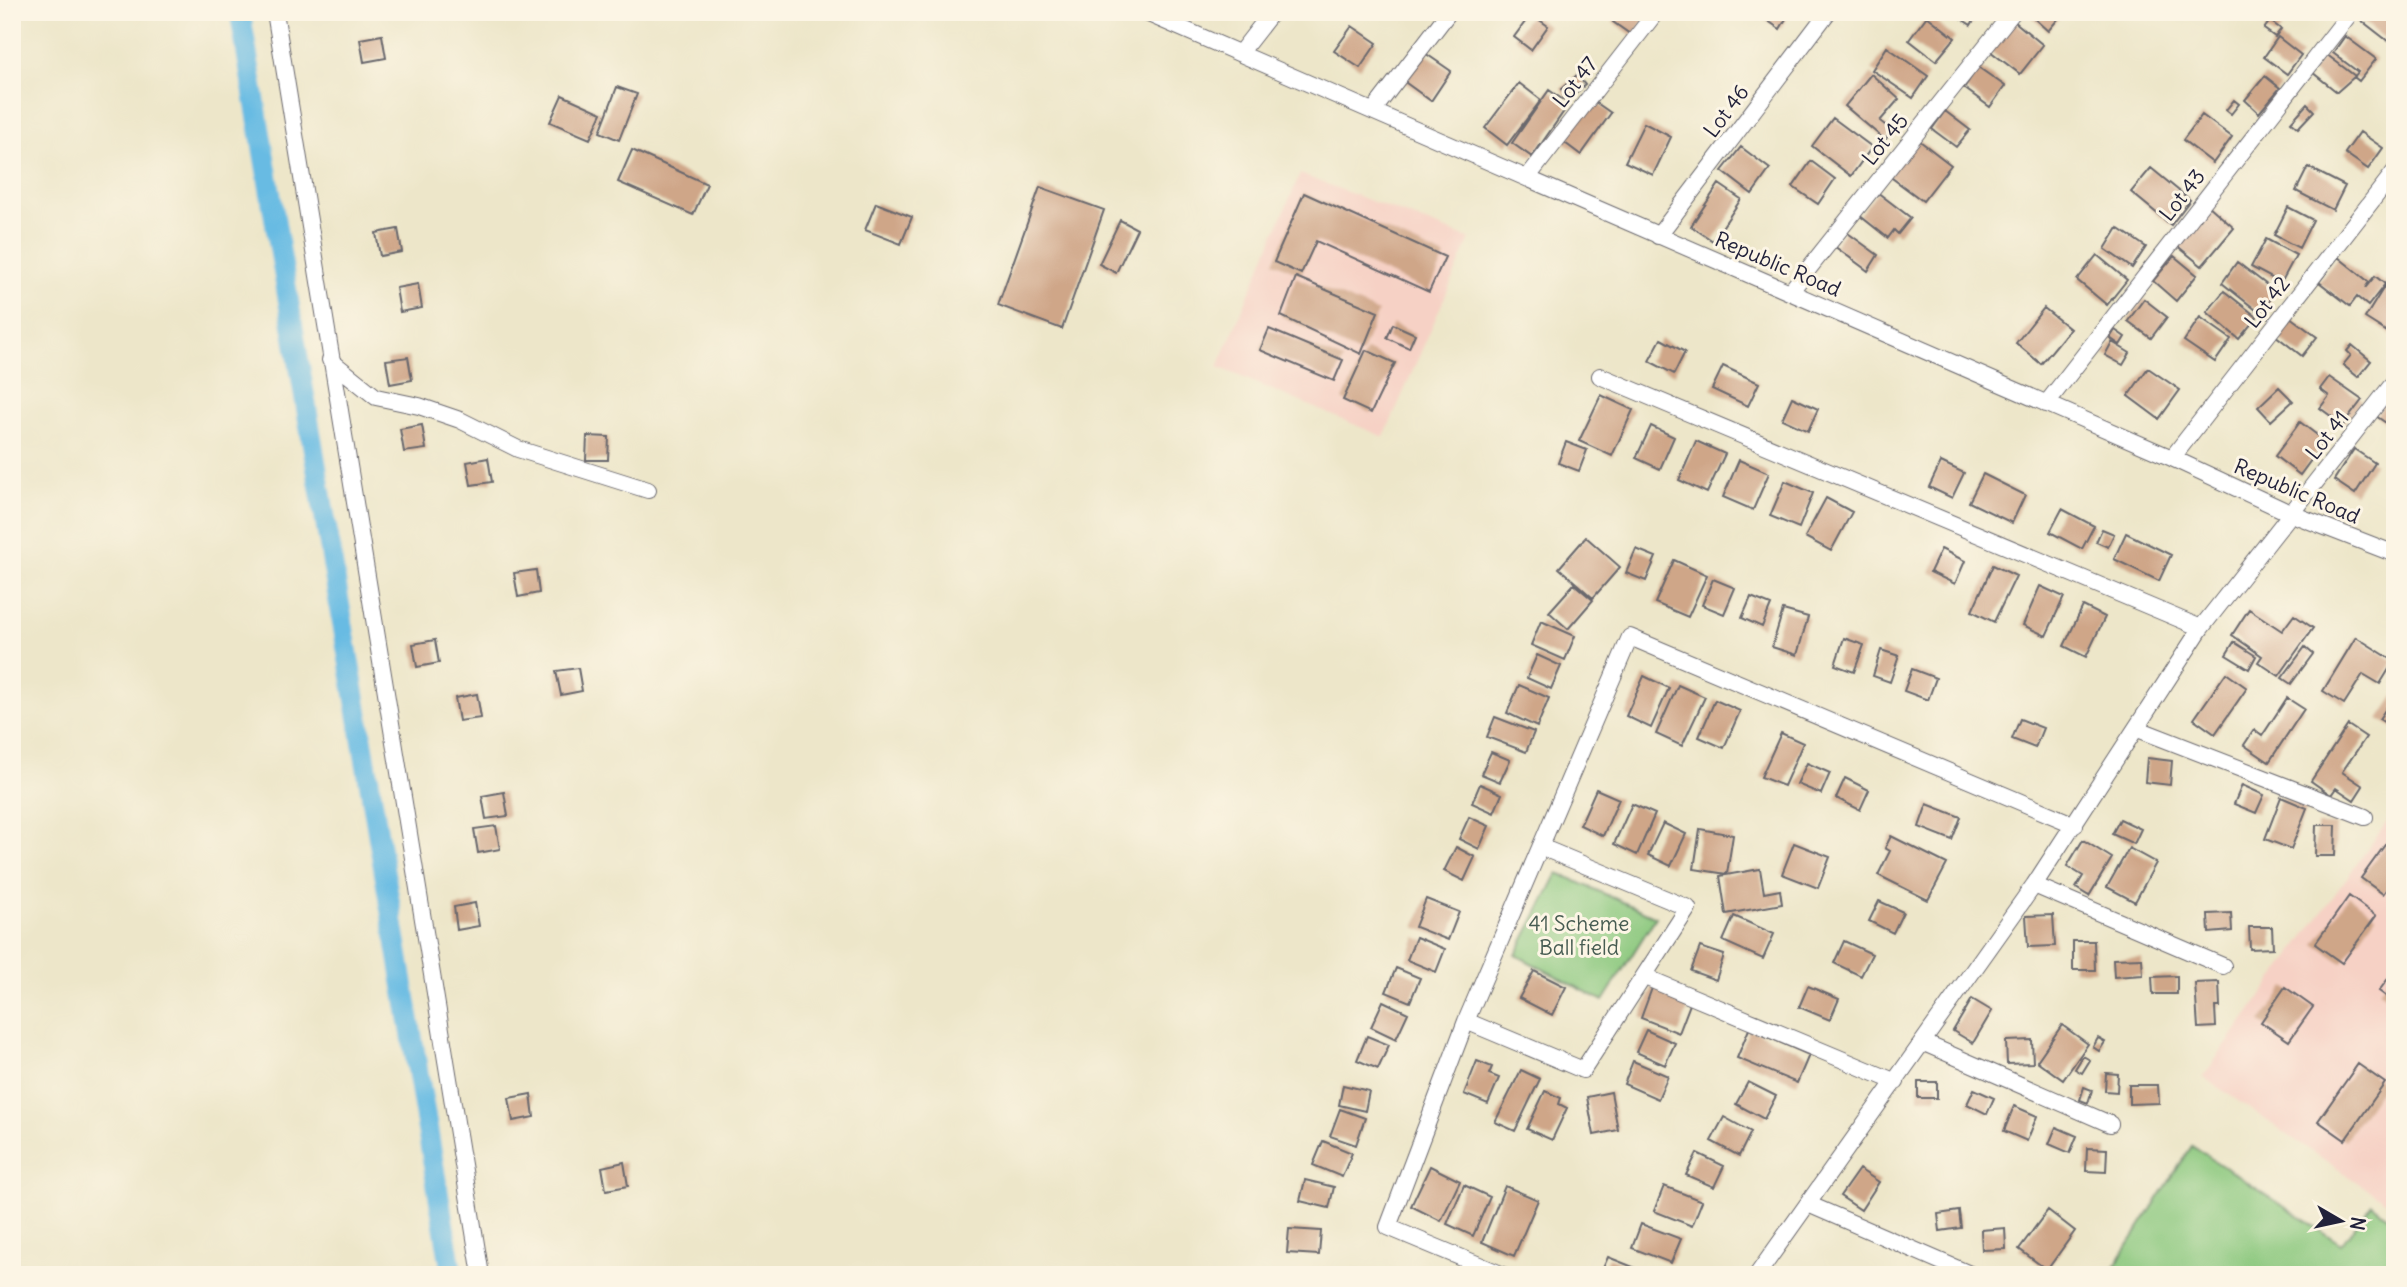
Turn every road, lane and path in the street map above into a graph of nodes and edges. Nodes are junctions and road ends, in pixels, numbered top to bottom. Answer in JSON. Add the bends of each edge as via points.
{"nodes":[{"id":1,"x":275,"y":12,"type":"edge"},
{"id":2,"x":1144,"y":12,"type":"edge"},
{"id":3,"x":1272,"y":12,"type":"edge"},
{"id":4,"x":1449,"y":12,"type":"edge"},
{"id":5,"x":1656,"y":12,"type":"edge"},
{"id":6,"x":1828,"y":12,"type":"edge"},
{"id":7,"x":2013,"y":12,"type":"edge"},
{"id":8,"x":2351,"y":12,"type":"edge"},
{"id":9,"x":1240,"y":53,"type":"junction"},
{"id":10,"x":1373,"y":111,"type":"junction"},
{"id":11,"x":2395,"y":171,"type":"edge"},
{"id":12,"x":1527,"y":178,"type":"junction"},
{"id":13,"x":1658,"y":236,"type":"junction"},
{"id":14,"x":1790,"y":292,"type":"junction"},
{"id":15,"x":330,"y":360,"type":"junction"},
{"id":16,"x":1601,"y":376,"type":"dead end"},
{"id":17,"x":2395,"y":381,"type":"edge"},
{"id":18,"x":2046,"y":404,"type":"junction"},
{"id":19,"x":2172,"y":458,"type":"junction"},
{"id":20,"x":648,"y":490,"type":"dead end"},
{"id":21,"x":2292,"y":514,"type":"junction"},
{"id":22,"x":2395,"y":554,"type":"edge"},
{"id":23,"x":2201,"y":628,"type":"junction"},
{"id":24,"x":2138,"y":729,"type":"junction"},
{"id":25,"x":2365,"y":817,"type":"dead end"},
{"id":26,"x":2075,"y":825,"type":"junction"},
{"id":27,"x":1541,"y":847,"type":"junction"},
{"id":28,"x":2034,"y":885,"type":"junction"},
{"id":29,"x":2223,"y":966,"type":"dead end"},
{"id":30,"x":1645,"y":977,"type":"junction"},
{"id":31,"x":1466,"y":1021,"type":"junction"},
{"id":32,"x":1924,"y":1043,"type":"junction"},
{"id":33,"x":1896,"y":1082,"type":"junction"},
{"id":34,"x":2110,"y":1124,"type":"dead end"},
{"id":35,"x":1808,"y":1204,"type":"junction"},
{"id":36,"x":481,"y":1275,"type":"edge"},
{"id":37,"x":1503,"y":1275,"type":"edge"},
{"id":38,"x":1757,"y":1275,"type":"edge"},
{"id":39,"x":1972,"y":1275,"type":"edge"}],
"edges":[{"from":1,"to":15,"type":"street"},
{"from":2,"to":9,"type":"street","name":"Republic Road"},
{"from":3,"to":9,"type":"street"},
{"from":4,"to":10,"type":"street"},
{"from":5,"to":12,"type":"street","name":"Lot 47"},
{"from":6,"to":13,"type":"street","name":"Lot 46"},
{"from":7,"to":14,"type":"street","name":"Lot 45"},
{"from":8,"to":18,"type":"street","name":"Lot 43"},
{"from":9,"to":10,"type":"street","name":"Republic Road"},
{"from":10,"to":12,"type":"street","name":"Republic Road"},
{"from":11,"to":19,"type":"street","name":"Lot 42"},
{"from":12,"to":13,"type":"street","name":"Republic Road"},
{"from":13,"to":14,"type":"street","name":"Republic Road"},
{"from":14,"to":18,"type":"street","name":"Republic Road"},
{"from":15,"to":20,"type":"street","via":[[376,397],[429,410],[517,449]]},
{"from":15,"to":36,"type":"street"},
{"from":16,"to":23,"type":"street"},
{"from":17,"to":21,"type":"street","name":"Lot 41"},
{"from":18,"to":19,"type":"street","name":"Republic Road"},
{"from":19,"to":21,"type":"street","name":"Republic Road"},
{"from":21,"to":22,"type":"street","name":"Republic Road"},
{"from":21,"to":23,"type":"street","name":"Lot 41"},
{"from":23,"to":24,"type":"street","name":"Lot 41"},
{"from":24,"to":25,"type":"street"},
{"from":24,"to":26,"type":"street","name":"Lot 41"},
{"from":26,"to":27,"type":"street","via":[[1630,637]]},
{"from":26,"to":28,"type":"street","name":"Lot 41"},
{"from":27,"to":30,"type":"street","via":[[1688,908]]},
{"from":27,"to":31,"type":"street"},
{"from":28,"to":29,"type":"street"},
{"from":28,"to":32,"type":"street","name":"Lot 41"},
{"from":30,"to":31,"type":"street","via":[[1583,1070]]},
{"from":30,"to":33,"type":"street"},
{"from":31,"to":37,"type":"street","via":[[1388,1227]]},
{"from":32,"to":33,"type":"street","name":"Lot 41"},
{"from":32,"to":34,"type":"street"},
{"from":33,"to":35,"type":"street","name":"Lot 41"},
{"from":35,"to":38,"type":"street","name":"Lot 41"},
{"from":35,"to":39,"type":"street"}]}
